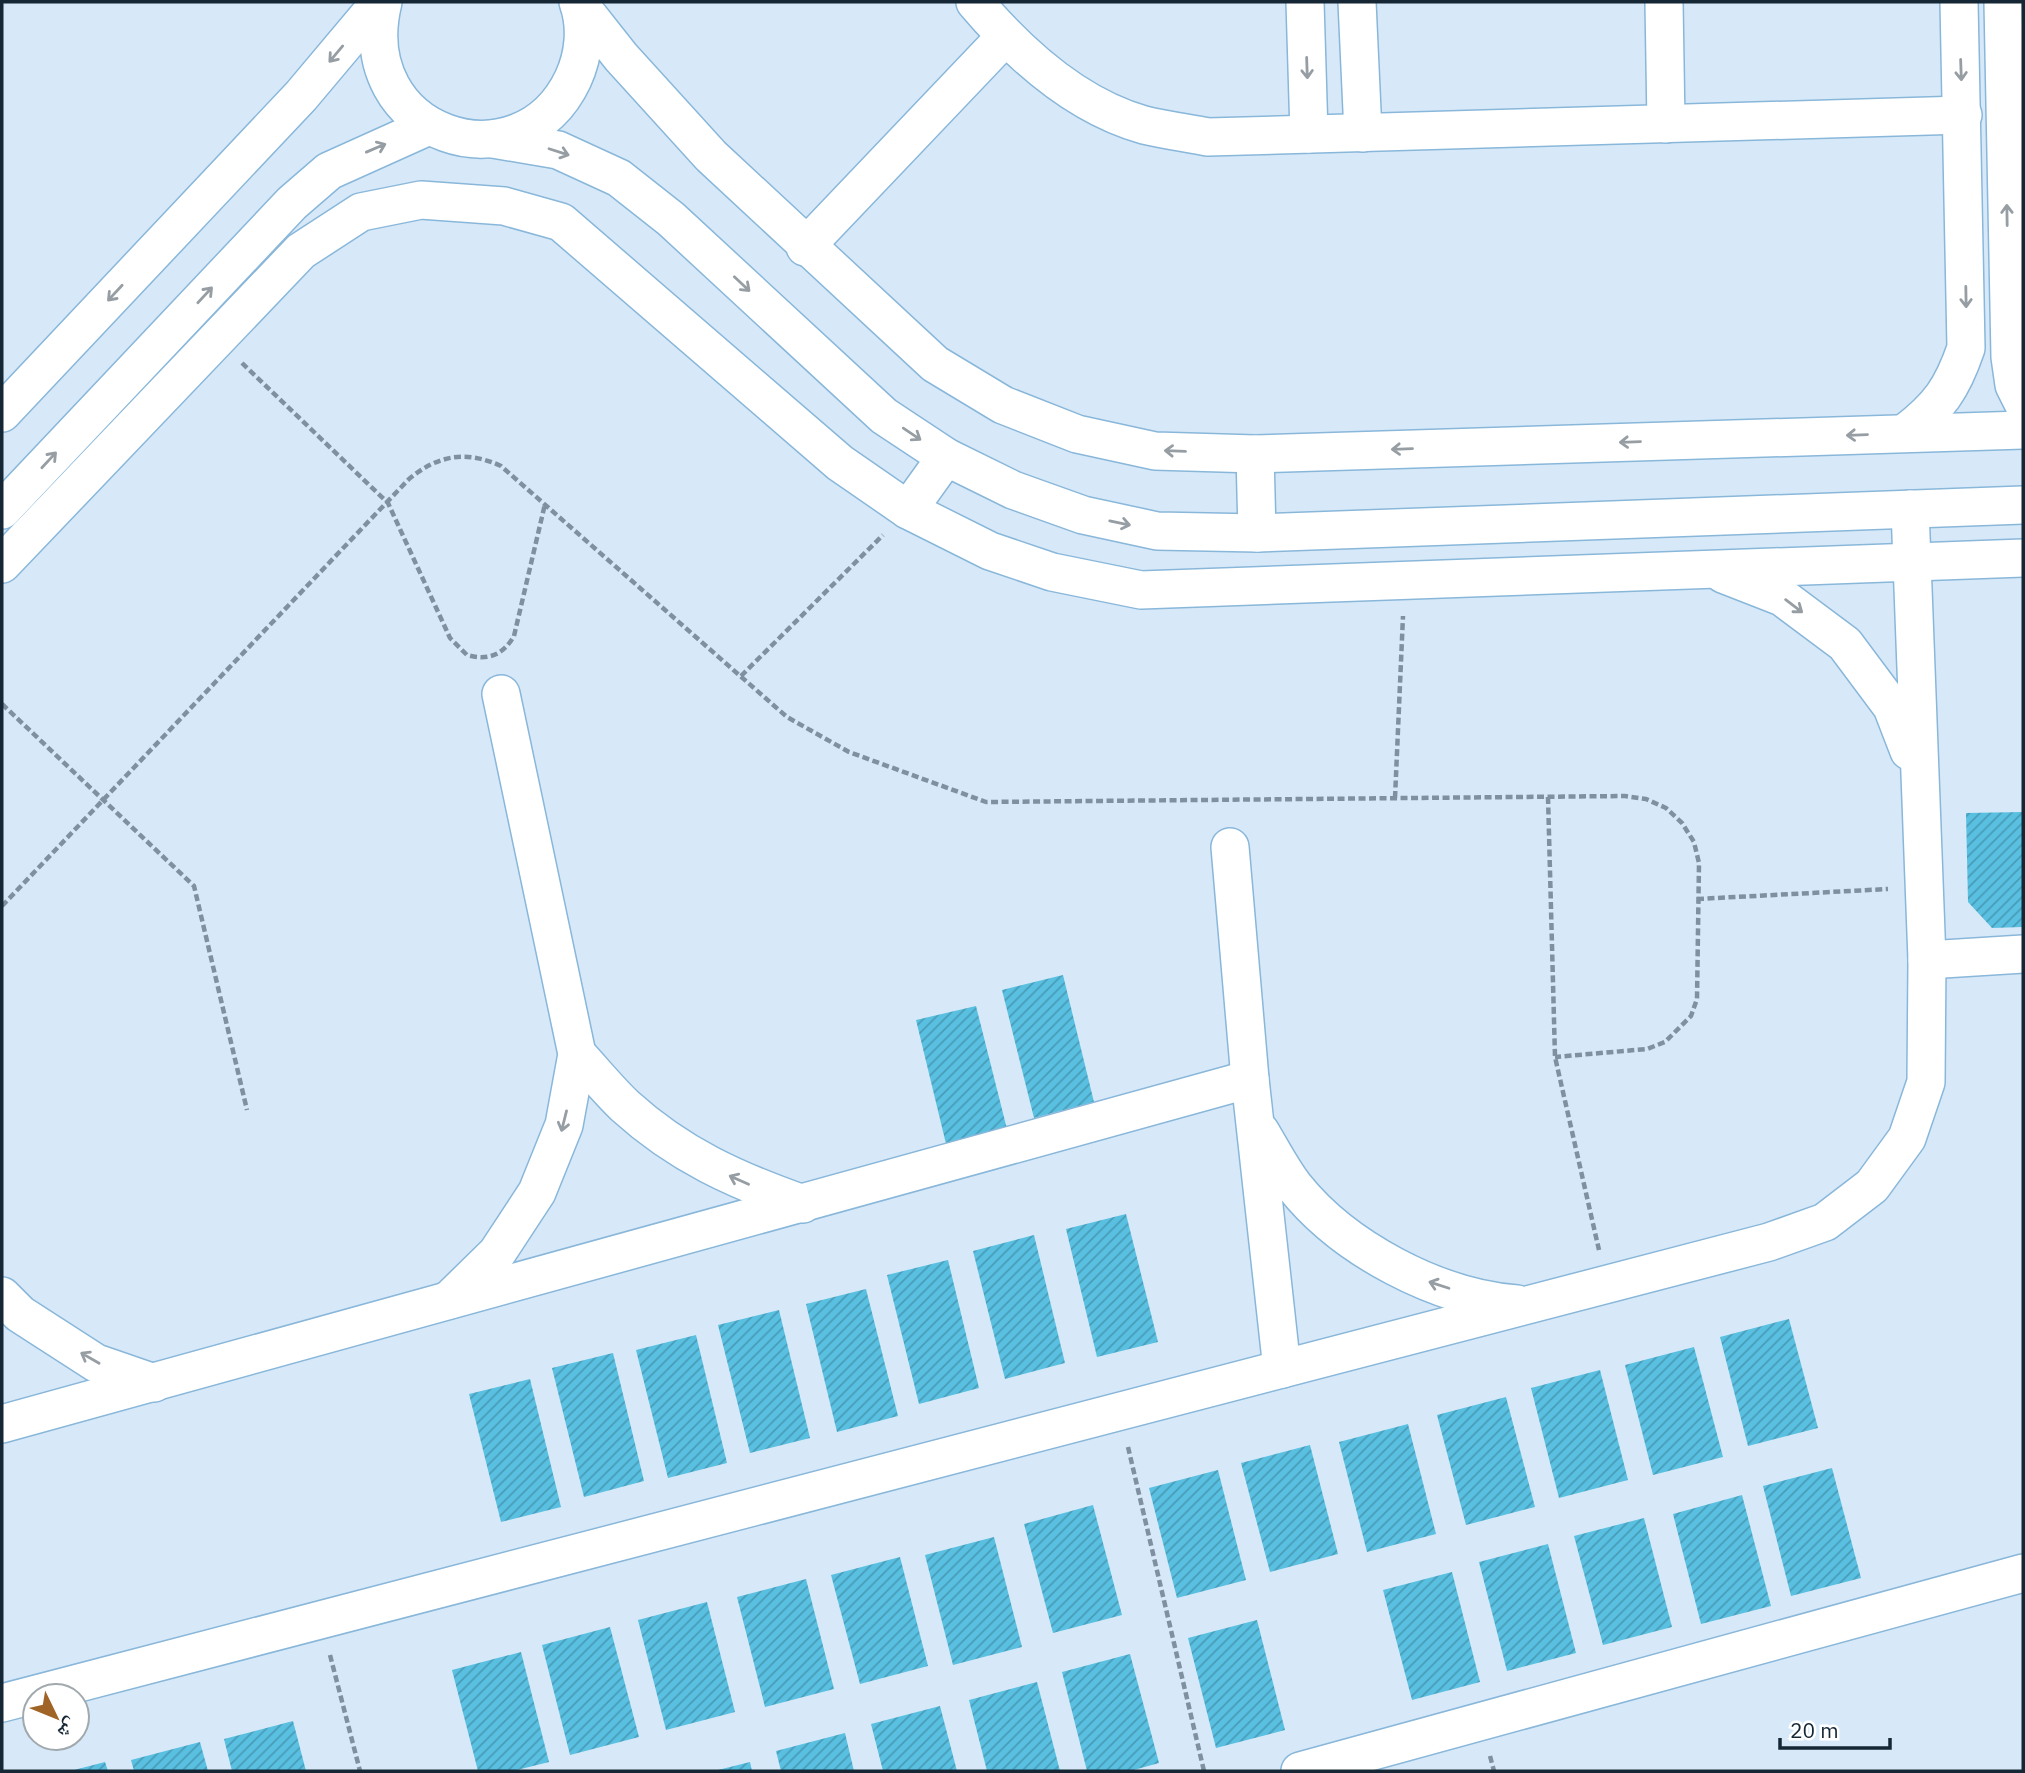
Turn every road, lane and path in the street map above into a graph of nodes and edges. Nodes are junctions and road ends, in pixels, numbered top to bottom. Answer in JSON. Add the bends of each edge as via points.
{"nodes":[{"id":1,"x":381,"y":2,"type":"edge"},
{"id":2,"x":975,"y":2,"type":"edge"},
{"id":3,"x":1305,"y":2,"type":"edge"},
{"id":4,"x":1357,"y":2,"type":"edge"},
{"id":5,"x":1664,"y":2,"type":"edge"},
{"id":6,"x":1959,"y":2,"type":"edge"},
{"id":7,"x":2003,"y":2,"type":"edge"},
{"id":8,"x":579,"y":4,"type":"edge"},
{"id":9,"x":1004,"y":37,"type":"junction"},
{"id":10,"x":1963,"y":115,"type":"junction"},
{"id":11,"x":1665,"y":124,"type":"junction"},
{"id":12,"x":429,"y":126,"type":"junction"},
{"id":13,"x":1363,"y":133,"type":"junction"},
{"id":14,"x":1309,"y":134,"type":"junction"},
{"id":15,"x":493,"y":139,"type":"junction"},
{"id":16,"x":806,"y":247,"type":"junction"},
{"id":17,"x":217,"y":339,"type":"junction"},
{"id":18,"x":2023,"y":403,"type":"edge"},
{"id":19,"x":2,"y":413,"type":"edge"},
{"id":20,"x":2023,"y":430,"type":"edge"},
{"id":21,"x":1905,"y":433,"type":"junction"},
{"id":22,"x":1255,"y":454,"type":"junction"},
{"id":23,"x":946,"y":457,"type":"junction"},
{"id":24,"x":388,"y":503,"type":"junction"},
{"id":25,"x":545,"y":504,"type":"junction"},
{"id":26,"x":2023,"y":505,"type":"edge"},
{"id":27,"x":1910,"y":509,"type":"junction"},
{"id":28,"x":2,"y":510,"type":"edge"},
{"id":29,"x":908,"y":510,"type":"junction"},
{"id":30,"x":1257,"y":533,"type":"junction"},
{"id":31,"x":2023,"y":558,"type":"edge"},
{"id":32,"x":1912,"y":562,"type":"junction"},
{"id":33,"x":2,"y":564,"type":"edge"},
{"id":34,"x":1709,"y":569,"type":"junction"},
{"id":35,"x":1405,"y":580,"type":"junction"},
{"id":36,"x":741,"y":676,"type":"junction"},
{"id":37,"x":501,"y":695,"type":"dead end"},
{"id":38,"x":2,"y":704,"type":"edge"},
{"id":39,"x":1920,"y":780,"type":"junction"},
{"id":40,"x":1548,"y":797,"type":"junction"},
{"id":41,"x":1395,"y":798,"type":"junction"},
{"id":42,"x":103,"y":800,"type":"junction"},
{"id":43,"x":1230,"y":848,"type":"dead end"},
{"id":44,"x":1924,"y":887,"type":"junction"},
{"id":45,"x":1697,"y":899,"type":"junction"},
{"id":46,"x":2,"y":906,"type":"edge"},
{"id":47,"x":2023,"y":954,"type":"edge"},
{"id":48,"x":1927,"y":960,"type":"junction"},
{"id":49,"x":578,"y":1054,"type":"junction"},
{"id":50,"x":1555,"y":1057,"type":"junction"},
{"id":51,"x":1250,"y":1079,"type":"junction"},
{"id":52,"x":247,"y":1110,"type":"dead end"},
{"id":53,"x":1255,"y":1122,"type":"junction"},
{"id":54,"x":803,"y":1204,"type":"junction"},
{"id":55,"x":1606,"y":1284,"type":"junction"},
{"id":56,"x":2,"y":1296,"type":"edge"},
{"id":57,"x":449,"y":1301,"type":"junction"},
{"id":58,"x":1529,"y":1305,"type":"junction"},
{"id":59,"x":1282,"y":1369,"type":"junction"},
{"id":60,"x":154,"y":1382,"type":"junction"},
{"id":61,"x":1120,"y":1412,"type":"junction"},
{"id":62,"x":2,"y":1424,"type":"edge"},
{"id":63,"x":2023,"y":1573,"type":"edge"},
{"id":64,"x":321,"y":1620,"type":"junction"},
{"id":65,"x":2,"y":1703,"type":"edge"},
{"id":66,"x":360,"y":1771,"type":"edge"},
{"id":67,"x":1203,"y":1771,"type":"edge"},
{"id":68,"x":1300,"y":1771,"type":"edge"}],
"edges":[{"from":1,"to":12,"type":"street","via":[[376,27],[385,75],[405,108]]},
{"from":1,"to":19,"type":"street","one_way":true,"via":[[301,96]]},
{"from":2,"to":9,"type":"street"},
{"from":3,"to":14,"type":"street","one_way":true},
{"from":4,"to":13,"type":"street"},
{"from":5,"to":11,"type":"street"},
{"from":6,"to":10,"type":"street","one_way":true},
{"from":18,"to":7,"type":"street","one_way":true,"via":[[2014,385],[2010,358]]},
{"from":8,"to":15,"type":"street","via":[[584,34],[580,65],[567,92],[547,114],[522,131]]},
{"from":8,"to":16,"type":"street","via":[[665,107]]},
{"from":9,"to":14,"type":"street","via":[[1046,73],[1092,102],[1142,124],[1208,137]]},
{"from":9,"to":16,"type":"street"},
{"from":10,"to":11,"type":"street"},
{"from":10,"to":21,"type":"street","one_way":true,"via":[[1966,348],[1955,382],[1934,411]]},
{"from":11,"to":13,"type":"street"},
{"from":12,"to":15,"type":"street","via":[[460,138]]},
{"from":28,"to":12,"type":"street","one_way":true,"via":[[311,187],[338,166]]},
{"from":13,"to":14,"type":"street"},
{"from":15,"to":23,"type":"street","one_way":true,"via":[[558,150],[619,178],[671,219],[884,416]]},
{"from":22,"to":16,"type":"street","one_way":true,"via":[[1155,450],[1077,434],[1003,405],[935,364]]},
{"from":17,"to":24,"type":"path"},
{"from":17,"to":29,"type":"street","via":[[302,251],[361,212],[421,200],[504,206],[561,222],[841,463]]},
{"from":17,"to":33,"type":"street"},
{"from":20,"to":21,"type":"street"},
{"from":21,"to":22,"type":"street","one_way":true},
{"from":22,"to":30,"type":"street"},
{"from":23,"to":29,"type":"street"},
{"from":23,"to":30,"type":"street","one_way":true,"via":[[1013,491],[1083,515],[1157,531]]},
{"from":24,"to":25,"type":"path","via":[[424,466],[463,455],[501,466]]},
{"from":24,"to":25,"type":"path","via":[[450,638],[457,648],[480,658],[501,652],[514,636]]},
{"from":24,"to":42,"type":"path"},
{"from":25,"to":36,"type":"path"},
{"from":26,"to":27,"type":"street"},
{"from":27,"to":30,"type":"street"},
{"from":27,"to":32,"type":"street"},
{"from":29,"to":35,"type":"street","via":[[990,551],[1052,572],[1141,590]]},
{"from":29,"to":36,"type":"path"},
{"from":31,"to":32,"type":"street"},
{"from":32,"to":34,"type":"street"},
{"from":32,"to":39,"type":"street"},
{"from":34,"to":35,"type":"street"},
{"from":34,"to":39,"type":"street","one_way":true,"via":[[1782,597],[1845,644],[1892,707]]},
{"from":35,"to":41,"type":"path"},
{"from":36,"to":41,"type":"path","via":[[787,718],[849,752],[986,802]]},
{"from":37,"to":49,"type":"street"},
{"from":38,"to":42,"type":"path"},
{"from":39,"to":44,"type":"street"},
{"from":40,"to":41,"type":"path"},
{"from":40,"to":45,"type":"path","via":[[1625,796],[1666,808],[1694,842],[1699,863]]},
{"from":40,"to":50,"type":"path"},
{"from":42,"to":46,"type":"path"},
{"from":42,"to":52,"type":"path","via":[[194,886]]},
{"from":43,"to":51,"type":"street"},
{"from":44,"to":45,"type":"path"},
{"from":44,"to":48,"type":"street"},
{"from":45,"to":50,"type":"path","via":[[1697,999],[1680,1031],[1647,1049]]},
{"from":47,"to":48,"type":"street"},
{"from":48,"to":55,"type":"street","via":[[1926,1082],[1907,1138],[1872,1186],[1825,1222],[1769,1242]]},
{"from":54,"to":49,"type":"street","one_way":true,"via":[[738,1181],[678,1148],[624,1105]]},
{"from":49,"to":57,"type":"street","one_way":true,"via":[[564,1125],[537,1192],[497,1253]]},
{"from":50,"to":55,"type":"path"},
{"from":51,"to":53,"type":"street"},
{"from":51,"to":54,"type":"street"},
{"from":58,"to":53,"type":"street","one_way":true,"via":[[1492,1302],[1419,1279],[1351,1240],[1295,1186]]},
{"from":53,"to":59,"type":"street"},
{"from":54,"to":57,"type":"street"},
{"from":55,"to":58,"type":"street"},
{"from":60,"to":56,"type":"street","one_way":true,"via":[[96,1363],[20,1314]]},
{"from":57,"to":60,"type":"street"},
{"from":58,"to":59,"type":"street"},
{"from":59,"to":61,"type":"street"},
{"from":60,"to":62,"type":"street"},
{"from":61,"to":64,"type":"street"},
{"from":61,"to":67,"type":"path"},
{"from":63,"to":68,"type":"street"},
{"from":64,"to":65,"type":"street"},
{"from":64,"to":66,"type":"path"}]}
